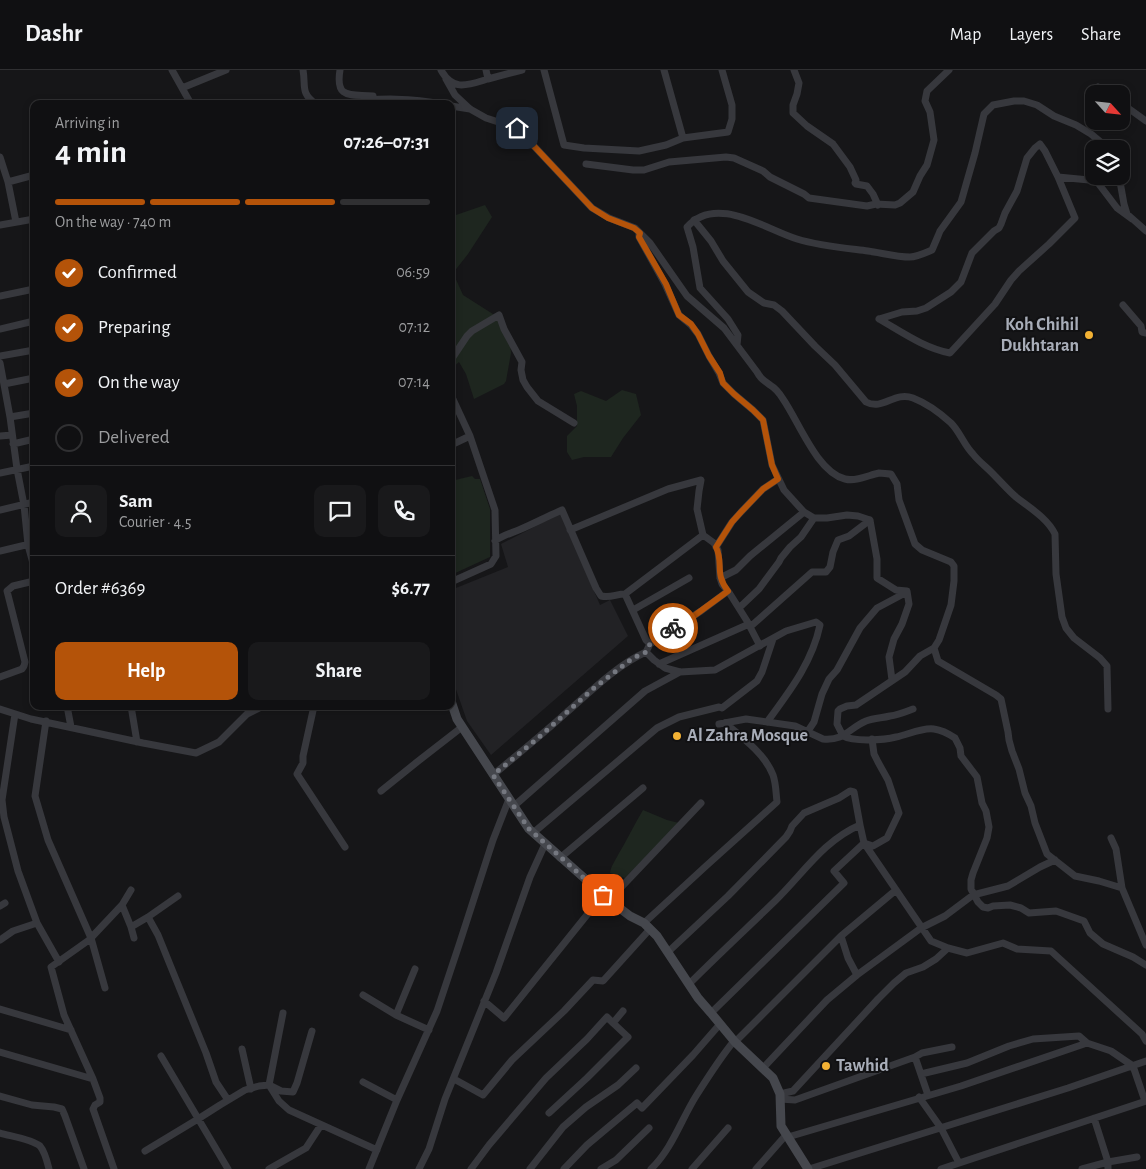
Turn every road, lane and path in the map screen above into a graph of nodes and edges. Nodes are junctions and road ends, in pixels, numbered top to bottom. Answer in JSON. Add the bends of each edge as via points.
{"nodes":[{"id":1,"x":172,"y":70,"type":"edge"},
{"id":2,"x":226,"y":70,"type":"edge"},
{"id":3,"x":303,"y":70,"type":"edge"},
{"id":4,"x":340,"y":70,"type":"edge"},
{"id":5,"x":440,"y":70,"type":"edge"},
{"id":6,"x":486,"y":70,"type":"edge"},
{"id":7,"x":522,"y":70,"type":"edge"},
{"id":8,"x":544,"y":70,"type":"edge"},
{"id":9,"x":664,"y":70,"type":"edge"},
{"id":10,"x":722,"y":70,"type":"edge"},
{"id":11,"x":794,"y":70,"type":"edge"},
{"id":12,"x":949,"y":70,"type":"edge"},
{"id":13,"x":446,"y":79,"type":"junction"},
{"id":14,"x":488,"y":79,"type":"junction"},
{"id":15,"x":182,"y":88,"type":"junction"},
{"id":16,"x":394,"y":99,"type":"junction"},
{"id":17,"x":189,"y":100,"type":"edge"},
{"id":18,"x":310,"y":100,"type":"edge"},
{"id":19,"x":366,"y":100,"type":"edge"},
{"id":20,"x":404,"y":100,"type":"edge"},
{"id":21,"x":455,"y":107,"type":"edge"},
{"id":22,"x":470,"y":109,"type":"junction"},
{"id":23,"x":1130,"y":110,"type":"edge"},
{"id":24,"x":1146,"y":122,"type":"edge"},
{"id":25,"x":683,"y":138,"type":"junction"},
{"id":26,"x":1098,"y":140,"type":"edge"},
{"id":27,"x":0,"y":157,"type":"edge"},
{"id":28,"x":586,"y":164,"type":"dead end"},
{"id":29,"x":30,"y":176,"type":"edge"},
{"id":30,"x":1058,"y":177,"type":"junction"},
{"id":31,"x":8,"y":182,"type":"junction"},
{"id":32,"x":1121,"y":185,"type":"edge"},
{"id":33,"x":878,"y":205,"type":"junction"},
{"id":34,"x":1132,"y":219,"type":"junction"},
{"id":35,"x":30,"y":220,"type":"edge"},
{"id":36,"x":694,"y":220,"type":"junction"},
{"id":37,"x":16,"y":222,"type":"junction"},
{"id":38,"x":0,"y":225,"type":"edge"},
{"id":39,"x":1146,"y":231,"type":"edge"},
{"id":40,"x":640,"y":233,"type":"junction"},
{"id":41,"x":30,"y":290,"type":"edge"},
{"id":42,"x":0,"y":296,"type":"edge"},
{"id":43,"x":1123,"y":306,"type":"dead end"},
{"id":44,"x":30,"y":321,"type":"edge"},
{"id":45,"x":0,"y":329,"type":"edge"},
{"id":46,"x":1146,"y":333,"type":"edge"},
{"id":47,"x":737,"y":345,"type":"junction"},
{"id":48,"x":30,"y":351,"type":"edge"},
{"id":49,"x":455,"y":354,"type":"edge"},
{"id":50,"x":0,"y":356,"type":"edge"},
{"id":51,"x":0,"y":362,"type":"edge"},
{"id":52,"x":1,"y":371,"type":"edge"},
{"id":53,"x":30,"y":379,"type":"edge"},
{"id":54,"x":4,"y":384,"type":"junction"},
{"id":55,"x":4,"y":404,"type":"edge"},
{"id":56,"x":455,"y":404,"type":"edge"},
{"id":57,"x":30,"y":414,"type":"edge"},
{"id":58,"x":10,"y":417,"type":"junction"},
{"id":59,"x":574,"y":424,"type":"dead end"},
{"id":60,"x":12,"y":435,"type":"junction"},
{"id":61,"x":0,"y":436,"type":"edge"},
{"id":62,"x":470,"y":436,"type":"junction"},
{"id":63,"x":30,"y":441,"type":"edge"},
{"id":64,"x":455,"y":443,"type":"edge"},
{"id":65,"x":13,"y":444,"type":"junction"},
{"id":66,"x":30,"y":467,"type":"edge"},
{"id":67,"x":17,"y":469,"type":"junction"},
{"id":68,"x":0,"y":473,"type":"edge"},
{"id":69,"x":778,"y":479,"type":"junction"},
{"id":70,"x":30,"y":503,"type":"edge"},
{"id":71,"x":24,"y":504,"type":"junction"},
{"id":72,"x":0,"y":510,"type":"edge"},
{"id":73,"x":804,"y":512,"type":"junction"},
{"id":74,"x":814,"y":518,"type":"junction"},
{"id":75,"x":870,"y":520,"type":"junction"},
{"id":76,"x":570,"y":530,"type":"junction"},
{"id":77,"x":703,"y":535,"type":"junction"},
{"id":78,"x":30,"y":538,"type":"edge"},
{"id":79,"x":495,"y":541,"type":"junction"},
{"id":80,"x":30,"y":544,"type":"edge"},
{"id":81,"x":716,"y":547,"type":"junction"},
{"id":82,"x":0,"y":552,"type":"edge"},
{"id":83,"x":689,"y":578,"type":"dead end"},
{"id":84,"x":720,"y":578,"type":"junction"},
{"id":85,"x":455,"y":580,"type":"edge"},
{"id":86,"x":30,"y":583,"type":"edge"},
{"id":87,"x":728,"y":591,"type":"junction"},
{"id":88,"x":908,"y":591,"type":"junction"},
{"id":89,"x":626,"y":594,"type":"junction"},
{"id":90,"x":739,"y":608,"type":"junction"},
{"id":91,"x":632,"y":610,"type":"junction"},
{"id":92,"x":750,"y":625,"type":"junction"},
{"id":93,"x":773,"y":638,"type":"junction"},
{"id":94,"x":650,"y":644,"type":"junction"},
{"id":95,"x":760,"y":646,"type":"junction"},
{"id":96,"x":934,"y":648,"type":"junction"},
{"id":97,"x":646,"y":652,"type":"junction"},
{"id":98,"x":659,"y":664,"type":"junction"},
{"id":99,"x":680,"y":672,"type":"junction"},
{"id":100,"x":0,"y":677,"type":"edge"},
{"id":101,"x":892,"y":680,"type":"junction"},
{"id":102,"x":0,"y":708,"type":"edge"},
{"id":103,"x":913,"y":709,"type":"dead end"},
{"id":104,"x":1108,"y":709,"type":"dead end"},
{"id":105,"x":68,"y":710,"type":"edge"},
{"id":106,"x":131,"y":710,"type":"edge"},
{"id":107,"x":255,"y":710,"type":"edge"},
{"id":108,"x":313,"y":710,"type":"edge"},
{"id":109,"x":454,"y":710,"type":"edge"},
{"id":110,"x":15,"y":714,"type":"junction"},
{"id":111,"x":46,"y":722,"type":"junction"},
{"id":112,"x":767,"y":722,"type":"junction"},
{"id":113,"x":71,"y":727,"type":"junction"},
{"id":114,"x":462,"y":727,"type":"junction"},
{"id":115,"x":808,"y":731,"type":"junction"},
{"id":116,"x":843,"y":736,"type":"junction"},
{"id":117,"x":872,"y":739,"type":"junction"},
{"id":118,"x":137,"y":742,"type":"junction"},
{"id":119,"x":493,"y":775,"type":"junction"},
{"id":120,"x":643,"y":788,"type":"dead end"},
{"id":121,"x":381,"y":791,"type":"dead end"},
{"id":122,"x":2,"y":792,"type":"edge"},
{"id":123,"x":511,"y":802,"type":"junction"},
{"id":124,"x":701,"y":803,"type":"dead end"},
{"id":125,"x":860,"y":825,"type":"junction"},
{"id":126,"x":533,"y":833,"type":"junction"},
{"id":127,"x":1111,"y":838,"type":"dead end"},
{"id":128,"x":864,"y":843,"type":"junction"},
{"id":129,"x":545,"y":844,"type":"junction"},
{"id":130,"x":345,"y":847,"type":"dead end"},
{"id":131,"x":560,"y":858,"type":"junction"},
{"id":132,"x":1054,"y":860,"type":"junction"},
{"id":133,"x":1122,"y":888,"type":"junction"},
{"id":134,"x":131,"y":890,"type":"dead end"},
{"id":135,"x":896,"y":890,"type":"junction"},
{"id":136,"x":974,"y":895,"type":"junction"},
{"id":137,"x":178,"y":896,"type":"dead end"},
{"id":138,"x":606,"y":898,"type":"junction"},
{"id":139,"x":122,"y":905,"type":"junction"},
{"id":140,"x":148,"y":917,"type":"junction"},
{"id":141,"x":37,"y":923,"type":"junction"},
{"id":142,"x":647,"y":926,"type":"junction"},
{"id":143,"x":131,"y":927,"type":"junction"},
{"id":144,"x":921,"y":928,"type":"junction"},
{"id":145,"x":841,"y":936,"type":"junction"},
{"id":146,"x":91,"y":938,"type":"junction"},
{"id":147,"x":134,"y":938,"type":"dead end"},
{"id":148,"x":0,"y":940,"type":"edge"},
{"id":149,"x":1146,"y":945,"type":"edge"},
{"id":150,"x":948,"y":948,"type":"junction"},
{"id":151,"x":668,"y":952,"type":"junction"},
{"id":152,"x":59,"y":962,"type":"junction"},
{"id":153,"x":1146,"y":965,"type":"edge"},
{"id":154,"x":415,"y":969,"type":"dead end"},
{"id":155,"x":857,"y":975,"type":"junction"},
{"id":156,"x":689,"y":984,"type":"junction"},
{"id":157,"x":105,"y":988,"type":"dead end"},
{"id":158,"x":363,"y":995,"type":"dead end"},
{"id":159,"x":484,"y":1001,"type":"junction"},
{"id":160,"x":0,"y":1009,"type":"edge"},
{"id":161,"x":624,"y":1011,"type":"dead end"},
{"id":162,"x":283,"y":1013,"type":"dead end"},
{"id":163,"x":710,"y":1013,"type":"junction"},
{"id":164,"x":396,"y":1016,"type":"junction"},
{"id":165,"x":613,"y":1023,"type":"junction"},
{"id":166,"x":720,"y":1024,"type":"junction"},
{"id":167,"x":71,"y":1030,"type":"junction"},
{"id":168,"x":429,"y":1030,"type":"junction"},
{"id":169,"x":312,"y":1031,"type":"dead end"},
{"id":170,"x":1146,"y":1041,"type":"edge"},
{"id":171,"x":734,"y":1042,"type":"junction"},
{"id":172,"x":1087,"y":1043,"type":"junction"},
{"id":173,"x":952,"y":1047,"type":"dead end"},
{"id":174,"x":242,"y":1049,"type":"dead end"},
{"id":175,"x":0,"y":1052,"type":"edge"},
{"id":176,"x":161,"y":1056,"type":"dead end"},
{"id":177,"x":915,"y":1057,"type":"junction"},
{"id":178,"x":1146,"y":1061,"type":"edge"},
{"id":179,"x":1133,"y":1066,"type":"junction"},
{"id":180,"x":636,"y":1068,"type":"dead end"},
{"id":181,"x":763,"y":1068,"type":"junction"},
{"id":182,"x":921,"y":1074,"type":"junction"},
{"id":183,"x":93,"y":1079,"type":"junction"},
{"id":184,"x":454,"y":1079,"type":"junction"},
{"id":185,"x":363,"y":1082,"type":"dead end"},
{"id":186,"x":269,"y":1085,"type":"junction"},
{"id":187,"x":250,"y":1089,"type":"junction"},
{"id":188,"x":928,"y":1095,"type":"junction"},
{"id":189,"x":0,"y":1096,"type":"edge"},
{"id":190,"x":780,"y":1096,"type":"junction"},
{"id":191,"x":919,"y":1097,"type":"junction"},
{"id":192,"x":228,"y":1100,"type":"junction"},
{"id":193,"x":397,"y":1100,"type":"junction"},
{"id":194,"x":1146,"y":1101,"type":"edge"},
{"id":195,"x":549,"y":1113,"type":"dead end"},
{"id":196,"x":1094,"y":1118,"type":"junction"},
{"id":197,"x":198,"y":1119,"type":"junction"},
{"id":198,"x":320,"y":1125,"type":"junction"},
{"id":199,"x":649,"y":1128,"type":"dead end"},
{"id":200,"x":728,"y":1128,"type":"dead end"},
{"id":201,"x":941,"y":1128,"type":"junction"},
{"id":202,"x":0,"y":1133,"type":"edge"},
{"id":203,"x":787,"y":1136,"type":"junction"},
{"id":204,"x":377,"y":1150,"type":"junction"},
{"id":205,"x":145,"y":1151,"type":"dead end"},
{"id":206,"x":1137,"y":1157,"type":"dead end"},
{"id":207,"x":959,"y":1163,"type":"junction"},
{"id":208,"x":1108,"y":1165,"type":"edge"},
{"id":209,"x":49,"y":1169,"type":"edge"},
{"id":210,"x":84,"y":1169,"type":"edge"},
{"id":211,"x":114,"y":1169,"type":"edge"},
{"id":212,"x":228,"y":1169,"type":"edge"},
{"id":213,"x":269,"y":1169,"type":"edge"},
{"id":214,"x":369,"y":1169,"type":"edge"},
{"id":215,"x":420,"y":1169,"type":"edge"},
{"id":216,"x":471,"y":1169,"type":"edge"},
{"id":217,"x":530,"y":1169,"type":"edge"},
{"id":218,"x":564,"y":1169,"type":"edge"},
{"id":219,"x":601,"y":1169,"type":"edge"},
{"id":220,"x":652,"y":1169,"type":"edge"},
{"id":221,"x":692,"y":1169,"type":"edge"},
{"id":222,"x":756,"y":1169,"type":"edge"},
{"id":223,"x":808,"y":1169,"type":"edge"},
{"id":224,"x":943,"y":1169,"type":"edge"},
{"id":225,"x":1082,"y":1169,"type":"edge"}],
"edges":[{"from":1,"to":15,"type":"street"},
{"from":2,"to":15,"type":"street"},
{"from":3,"to":18,"type":"street","via":[[304,92]]},
{"from":4,"to":16,"type":"street","via":[[338,78],[346,95]]},
{"from":5,"to":13,"type":"street"},
{"from":6,"to":14,"type":"street"},
{"from":7,"to":14,"type":"street"},
{"from":8,"to":25,"type":"street","via":[[564,145],[639,151]]},
{"from":9,"to":25,"type":"street"},
{"from":10,"to":25,"type":"street","via":[[732,106],[728,132]]},
{"from":11,"to":33,"type":"street","via":[[800,83],[793,113],[833,144],[850,167],[855,183],[867,186]]},
{"from":12,"to":33,"type":"street","via":[[928,91],[925,101],[934,140],[914,192],[895,205]]},
{"from":13,"to":14,"type":"street","via":[[458,85],[471,85]]},
{"from":13,"to":22,"type":"street","via":[[455,95]]},
{"from":15,"to":17,"type":"street"},
{"from":16,"to":19,"type":"street"},
{"from":16,"to":20,"type":"street"},
{"from":21,"to":22,"type":"street"},
{"from":22,"to":40,"type":"street","via":[[517,128],[592,208]]},
{"from":23,"to":24,"type":"street"},
{"from":26,"to":36,"type":"street","via":[[1036,104],[1024,100],[994,105],[984,114],[961,202],[940,231],[932,250],[912,257],[818,245],[746,218],[715,213],[704,214]]},
{"from":27,"to":31,"type":"street"},
{"from":28,"to":33,"type":"street","via":[[644,170],[669,162],[734,158],[809,198]]},
{"from":29,"to":31,"type":"street"},
{"from":30,"to":30,"type":"street","via":[[1040,144],[1027,158],[1001,224],[972,253],[961,282],[926,308],[879,319],[922,344],[950,352],[995,304],[1019,271],[1075,218]]},
{"from":30,"to":34,"type":"street","via":[[1098,183],[1117,208]]},
{"from":31,"to":37,"type":"street"},
{"from":32,"to":34,"type":"street","via":[[1127,214]]},
{"from":34,"to":39,"type":"street"},
{"from":35,"to":37,"type":"street"},
{"from":36,"to":47,"type":"street","via":[[687,227],[694,247],[700,288],[728,319],[738,335]]},
{"from":36,"to":104,"type":"street","via":[[748,292],[782,311],[866,402],[881,404],[906,396],[927,406],[953,425],[973,454],[1049,524],[1055,534],[1062,617],[1074,638],[1104,661]]},
{"from":37,"to":38,"type":"street"},
{"from":40,"to":47,"type":"street","via":[[688,296],[724,328]]},
{"from":40,"to":69,"type":"street","via":[[639,237],[666,284],[679,315],[698,334],[723,383],[763,420]]},
{"from":41,"to":42,"type":"street"},
{"from":43,"to":46,"type":"street"},
{"from":44,"to":45,"type":"street"},
{"from":47,"to":96,"type":"street","via":[[761,379],[782,397],[822,463],[846,480],[891,474],[915,544],[954,566],[951,605]]},
{"from":48,"to":50,"type":"street"},
{"from":49,"to":59,"type":"street","via":[[472,331],[499,315],[522,362],[521,370],[527,387],[538,401]]},
{"from":51,"to":52,"type":"street"},
{"from":52,"to":54,"type":"street"},
{"from":53,"to":54,"type":"street"},
{"from":54,"to":55,"type":"street"},
{"from":55,"to":58,"type":"street"},
{"from":56,"to":62,"type":"street"},
{"from":57,"to":58,"type":"street"},
{"from":58,"to":60,"type":"street"},
{"from":60,"to":61,"type":"street"},
{"from":60,"to":65,"type":"street"},
{"from":62,"to":64,"type":"street"},
{"from":62,"to":79,"type":"street","via":[[495,510]]},
{"from":63,"to":65,"type":"street"},
{"from":65,"to":67,"type":"street"},
{"from":66,"to":67,"type":"street"},
{"from":67,"to":68,"type":"street"},
{"from":67,"to":71,"type":"street"},
{"from":69,"to":73,"type":"street"},
{"from":69,"to":81,"type":"street","via":[[763,489],[741,512]]},
{"from":70,"to":71,"type":"street"},
{"from":71,"to":72,"type":"street"},
{"from":71,"to":78,"type":"street"},
{"from":73,"to":74,"type":"street"},
{"from":73,"to":84,"type":"street","via":[[736,570]]},
{"from":74,"to":75,"type":"street","via":[[858,516]]},
{"from":74,"to":90,"type":"street","via":[[759,589]]},
{"from":75,"to":88,"type":"street","via":[[877,559],[876,578],[896,590]]},
{"from":75,"to":92,"type":"street","via":[[838,540],[826,572],[812,572]]},
{"from":76,"to":77,"type":"street","via":[[701,480],[697,509]]},
{"from":76,"to":79,"type":"street","via":[[562,510]]},
{"from":76,"to":89,"type":"street","via":[[601,596],[608,598]]},
{"from":77,"to":81,"type":"street"},
{"from":77,"to":89,"type":"street"},
{"from":79,"to":85,"type":"street","via":[[496,556],[491,564]]},
{"from":80,"to":82,"type":"street"},
{"from":81,"to":84,"type":"street"},
{"from":83,"to":91,"type":"street"},
{"from":84,"to":87,"type":"street"},
{"from":86,"to":100,"type":"street","via":[[13,586],[7,591],[24,666]]},
{"from":87,"to":90,"type":"street"},
{"from":87,"to":94,"type":"street"},
{"from":88,"to":101,"type":"street","via":[[909,604],[890,657]]},
{"from":88,"to":115,"type":"street","via":[[877,608],[860,628],[838,670],[829,679]]},
{"from":89,"to":91,"type":"street"},
{"from":90,"to":92,"type":"street"},
{"from":91,"to":94,"type":"street"},
{"from":92,"to":95,"type":"street"},
{"from":92,"to":98,"type":"street"},
{"from":93,"to":95,"type":"street"},
{"from":93,"to":112,"type":"street","via":[[816,622],[820,626],[798,678]]},
{"from":93,"to":126,"type":"street","via":[[757,681],[722,708],[679,717],[657,728]]},
{"from":94,"to":97,"type":"street"},
{"from":95,"to":99,"type":"street","via":[[715,670]]},
{"from":96,"to":101,"type":"street"},
{"from":96,"to":132,"type":"street","via":[[938,661],[1001,699],[1008,740],[1020,769],[1035,824],[1047,854]]},
{"from":97,"to":98,"type":"street"},
{"from":97,"to":119,"type":"street","via":[[594,688]]},
{"from":98,"to":99,"type":"street"},
{"from":99,"to":123,"type":"street","via":[[645,691]]},
{"from":101,"to":116,"type":"street","via":[[856,705],[838,711],[837,724]]},
{"from":102,"to":110,"type":"street"},
{"from":103,"to":116,"type":"street","via":[[868,720]]},
{"from":105,"to":113,"type":"street"},
{"from":106,"to":118,"type":"street"},
{"from":107,"to":118,"type":"street","via":[[219,742],[196,754]]},
{"from":108,"to":130,"type":"street","via":[[303,763],[297,774]]},
{"from":109,"to":114,"type":"street"},
{"from":110,"to":111,"type":"street"},
{"from":110,"to":122,"type":"street"},
{"from":111,"to":113,"type":"street"},
{"from":111,"to":146,"type":"street","via":[[35,796],[48,840]]},
{"from":112,"to":115,"type":"street"},
{"from":112,"to":142,"type":"street","via":[[746,719],[722,724],[749,743],[763,759],[774,776],[778,802],[706,866]]},
{"from":113,"to":118,"type":"street"},
{"from":114,"to":119,"type":"street"},
{"from":114,"to":121,"type":"street"},
{"from":115,"to":116,"type":"street","via":[[823,739]]},
{"from":116,"to":117,"type":"street","via":[[853,740]]},
{"from":117,"to":128,"type":"street","via":[[874,754],[888,780],[899,813],[887,838],[873,846]]},
{"from":117,"to":136,"type":"street","via":[[894,738],[929,728],[955,738],[961,756],[977,777],[989,827],[972,873]]},
{"from":119,"to":123,"type":"street"},
{"from":120,"to":131,"type":"street"},
{"from":122,"to":141,"type":"street","via":[[6,827]]},
{"from":123,"to":126,"type":"street"},
{"from":123,"to":168,"type":"street","via":[[493,840]]},
{"from":124,"to":138,"type":"street"},
{"from":125,"to":128,"type":"street"},
{"from":125,"to":151,"type":"street","via":[[854,792],[850,791],[804,813],[786,837]]},
{"from":125,"to":156,"type":"street","via":[[836,839],[814,858],[776,900]]},
{"from":126,"to":129,"type":"street"},
{"from":127,"to":133,"type":"street","via":[[1116,849]]},
{"from":128,"to":135,"type":"street"},
{"from":128,"to":163,"type":"street","via":[[834,871],[844,883]]},
{"from":129,"to":131,"type":"street"},
{"from":129,"to":159,"type":"street"},
{"from":131,"to":138,"type":"street"},
{"from":132,"to":133,"type":"street","via":[[1074,876]]},
{"from":132,"to":136,"type":"street","via":[[1008,886]]},
{"from":133,"to":149,"type":"street"},
{"from":134,"to":139,"type":"street"},
{"from":135,"to":144,"type":"street"},
{"from":135,"to":145,"type":"street"},
{"from":136,"to":144,"type":"street"},
{"from":136,"to":153,"type":"street","via":[[988,908],[1010,905],[1029,913],[1056,911],[1084,921],[1090,933],[1104,944]]},
{"from":137,"to":140,"type":"street"},
{"from":138,"to":142,"type":"street"},
{"from":138,"to":159,"type":"street","via":[[504,1018]]},
{"from":139,"to":143,"type":"street"},
{"from":139,"to":146,"type":"street"},
{"from":140,"to":143,"type":"street"},
{"from":140,"to":192,"type":"street","via":[[176,977],[216,1082]]},
{"from":141,"to":148,"type":"street","via":[[13,931]]},
{"from":141,"to":152,"type":"street"},
{"from":142,"to":151,"type":"street"},
{"from":142,"to":184,"type":"street","via":[[603,981],[593,980],[507,1066],[484,1095]]},
{"from":143,"to":147,"type":"street"},
{"from":144,"to":150,"type":"street","via":[[931,941]]},
{"from":144,"to":155,"type":"street"},
{"from":145,"to":155,"type":"street"},
{"from":145,"to":171,"type":"street"},
{"from":146,"to":152,"type":"street"},
{"from":146,"to":157,"type":"street"},
{"from":150,"to":170,"type":"street","via":[[967,953],[1003,942],[1017,949],[1050,951]]},
{"from":150,"to":190,"type":"street","via":[[923,967],[906,973],[793,1090]]},
{"from":151,"to":156,"type":"street"},
{"from":152,"to":167,"type":"street","via":[[51,967]]},
{"from":154,"to":164,"type":"street"},
{"from":155,"to":181,"type":"street","via":[[827,1000]]},
{"from":156,"to":163,"type":"street"},
{"from":158,"to":164,"type":"street"},
{"from":159,"to":184,"type":"street"},
{"from":160,"to":167,"type":"street"},
{"from":161,"to":165,"type":"street"},
{"from":162,"to":186,"type":"street"},
{"from":163,"to":166,"type":"street"},
{"from":164,"to":168,"type":"street"},
{"from":165,"to":195,"type":"street","via":[[628,1037]]},
{"from":165,"to":216,"type":"street","via":[[607,1017],[546,1078]]},
{"from":166,"to":171,"type":"street"},
{"from":166,"to":218,"type":"street","via":[[642,1108],[637,1103]]},
{"from":167,"to":183,"type":"street"},
{"from":168,"to":193,"type":"street"},
{"from":169,"to":186,"type":"street","via":[[296,1089],[293,1092],[280,1091]]},
{"from":171,"to":181,"type":"street"},
{"from":171,"to":220,"type":"street","via":[[722,1055],[662,1159]]},
{"from":172,"to":179,"type":"street","via":[[1111,1051]]},
{"from":172,"to":182,"type":"street","via":[[1079,1036],[1033,1039],[967,1063]]},
{"from":172,"to":188,"type":"street"},
{"from":173,"to":177,"type":"street"},
{"from":174,"to":187,"type":"street"},
{"from":175,"to":183,"type":"street"},
{"from":176,"to":197,"type":"street"},
{"from":177,"to":182,"type":"street"},
{"from":177,"to":190,"type":"street","via":[[795,1100]]},
{"from":178,"to":179,"type":"street"},
{"from":179,"to":194,"type":"street"},
{"from":179,"to":201,"type":"street"},
{"from":180,"to":217,"type":"street","via":[[563,1127]]},
{"from":181,"to":190,"type":"street","via":[[773,1078]]},
{"from":182,"to":188,"type":"street"},
{"from":183,"to":211,"type":"street","via":[[100,1098],[93,1109],[94,1114]]},
{"from":184,"to":215,"type":"street"},
{"from":185,"to":193,"type":"street"},
{"from":186,"to":187,"type":"street"},
{"from":186,"to":198,"type":"street","via":[[289,1110]]},
{"from":187,"to":192,"type":"street"},
{"from":188,"to":191,"type":"street"},
{"from":189,"to":210,"type":"street","via":[[62,1109]]},
{"from":190,"to":203,"type":"street","via":[[781,1126]]},
{"from":191,"to":201,"type":"street"},
{"from":191,"to":203,"type":"street"},
{"from":192,"to":197,"type":"street"},
{"from":193,"to":204,"type":"street"},
{"from":194,"to":196,"type":"street"},
{"from":196,"to":207,"type":"street"},
{"from":196,"to":208,"type":"street"},
{"from":197,"to":205,"type":"street"},
{"from":197,"to":212,"type":"street"},
{"from":198,"to":204,"type":"street"},
{"from":198,"to":213,"type":"street","via":[[306,1148]]},
{"from":199,"to":219,"type":"street","via":[[616,1160]]},
{"from":200,"to":221,"type":"street"},
{"from":201,"to":207,"type":"street"},
{"from":201,"to":223,"type":"street"},
{"from":202,"to":209,"type":"street","via":[[39,1145]]},
{"from":203,"to":222,"type":"street"},
{"from":203,"to":223,"type":"street"},
{"from":204,"to":214,"type":"street"},
{"from":206,"to":208,"type":"street"},
{"from":207,"to":224,"type":"street"},
{"from":208,"to":225,"type":"street"}]}
